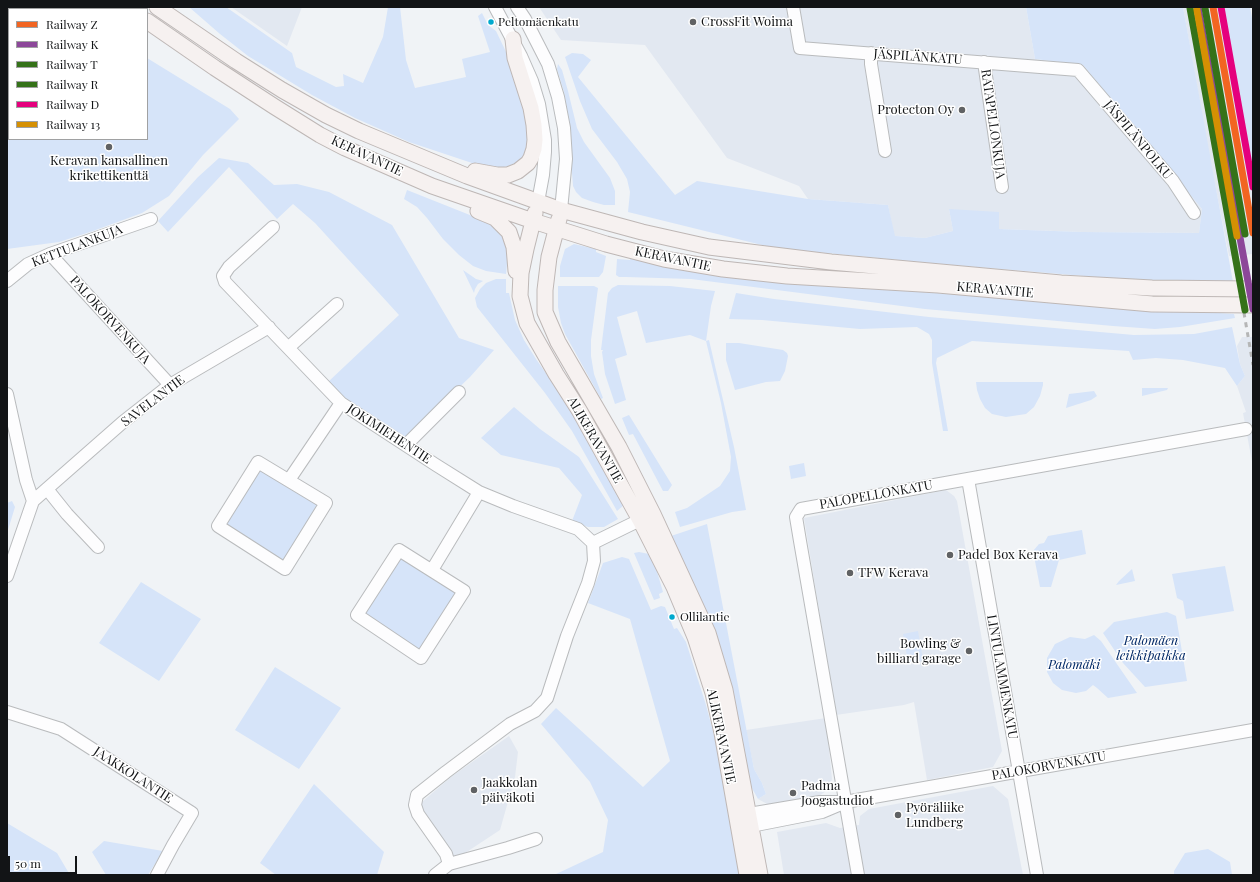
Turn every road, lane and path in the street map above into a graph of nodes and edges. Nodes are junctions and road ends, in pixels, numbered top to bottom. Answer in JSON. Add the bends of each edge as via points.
{"nodes":[{"id":1,"x":157,"y":7,"type":"edge"},
{"id":2,"x":495,"y":7,"type":"edge"},
{"id":3,"x":517,"y":7,"type":"edge"},
{"id":4,"x":793,"y":7,"type":"edge"},
{"id":5,"x":148,"y":22,"type":"edge"},
{"id":6,"x":513,"y":39,"type":"junction"},
{"id":7,"x":871,"y":53,"type":"junction"},
{"id":8,"x":984,"y":62,"type":"junction"},
{"id":9,"x":1078,"y":70,"type":"joint"},
{"id":10,"x":886,"y":151,"type":"dead end"},
{"id":11,"x":440,"y":164,"type":"junction"},
{"id":12,"x":432,"y":186,"type":"junction"},
{"id":13,"x":1002,"y":187,"type":"dead end"},
{"id":14,"x":538,"y":202,"type":"junction"},
{"id":15,"x":561,"y":210,"type":"junction"},
{"id":16,"x":1194,"y":213,"type":"dead end"},
{"id":17,"x":151,"y":219,"type":"dead end"},
{"id":18,"x":533,"y":221,"type":"junction"},
{"id":19,"x":273,"y":227,"type":"dead end"},
{"id":20,"x":556,"y":229,"type":"junction"},
{"id":21,"x":50,"y":254,"type":"junction"},
{"id":22,"x":7,"y":281,"type":"edge"},
{"id":23,"x":1253,"y":290,"type":"edge"},
{"id":24,"x":520,"y":296,"type":"junction"},
{"id":25,"x":337,"y":304,"type":"dead end"},
{"id":26,"x":1253,"y":305,"type":"edge"},
{"id":27,"x":269,"y":327,"type":"junction"},
{"id":28,"x":289,"y":347,"type":"junction"},
{"id":29,"x":170,"y":386,"type":"junction"},
{"id":30,"x":459,"y":392,"type":"dead end"},
{"id":31,"x":7,"y":394,"type":"edge"},
{"id":32,"x":341,"y":403,"type":"junction"},
{"id":33,"x":1246,"y":429,"type":"dead end"},
{"id":34,"x":406,"y":445,"type":"junction"},
{"id":35,"x":968,"y":479,"type":"junction"},
{"id":36,"x":290,"y":480,"type":"junction"},
{"id":37,"x":47,"y":489,"type":"junction"},
{"id":38,"x":479,"y":492,"type":"junction"},
{"id":39,"x":33,"y":501,"type":"junction"},
{"id":40,"x":646,"y":517,"type":"junction"},
{"id":41,"x":593,"y":543,"type":"junction"},
{"id":42,"x":98,"y":548,"type":"dead end"},
{"id":43,"x":432,"y":570,"type":"junction"},
{"id":44,"x":7,"y":576,"type":"edge"},
{"id":45,"x":7,"y":712,"type":"edge"},
{"id":46,"x":1253,"y":730,"type":"edge"},
{"id":47,"x":1019,"y":772,"type":"junction"},
{"id":48,"x":845,"y":802,"type":"junction"},
{"id":49,"x":746,"y":820,"type":"junction"},
{"id":50,"x":536,"y":839,"type":"dead end"},
{"id":51,"x":449,"y":864,"type":"junction"},
{"id":52,"x":157,"y":875,"type":"edge"},
{"id":53,"x":435,"y":875,"type":"edge"},
{"id":54,"x":747,"y":875,"type":"edge"},
{"id":55,"x":760,"y":875,"type":"edge"},
{"id":56,"x":858,"y":875,"type":"edge"},
{"id":57,"x":1037,"y":875,"type":"edge"}],
"edges":[{"from":1,"to":11,"type":"main road","name":"KERAVANTIE","via":[[236,61],[326,115]]},
{"from":2,"to":6,"type":"street","name":"ALIKERAVANTIE"},
{"from":3,"to":15,"type":"street","name":"ALIKERAVANTIE","via":[[548,64],[558,97],[566,159]]},
{"from":4,"to":7,"type":"street","name":"JÄSPILÄNKATU","via":[[800,48]]},
{"from":5,"to":12,"type":"main road","name":"KERAVANTIE","via":[[214,68],[320,135]]},
{"from":6,"to":11,"type":"main road","via":[[515,58],[528,96],[534,125],[535,140],[531,158],[518,171],[502,175]]},
{"from":6,"to":14,"type":"street","name":"ALIKERAVANTIE","via":[[532,81],[542,124],[545,152]]},
{"from":7,"to":8,"type":"street","name":"JÄSPILÄNKATU"},
{"from":7,"to":10,"type":"street"},
{"from":8,"to":9,"type":"street","name":"JÄSPILÄNKATU"},
{"from":8,"to":13,"type":"street","name":"RATAPELLONKUJA"},
{"from":9,"to":16,"type":"street","name":"JÄSPILÄNPOLKU","via":[[1173,181]]},
{"from":11,"to":14,"type":"main road","name":"KERAVANTIE"},
{"from":12,"to":18,"type":"main road","name":"KERAVANTIE"},
{"from":12,"to":24,"type":"main road","via":[[462,205],[495,218],[510,232]]},
{"from":14,"to":15,"type":"main road","name":"KERAVANTIE"},
{"from":14,"to":18,"type":"main road","name":"ALIKERAVANTIE"},
{"from":15,"to":20,"type":"main road","name":"ALIKERAVANTIE"},
{"from":15,"to":23,"type":"main road","name":"KERAVANTIE","via":[[709,247],[807,260],[1061,283]]},
{"from":17,"to":21,"type":"street","name":"KETTULANKUJA"},
{"from":18,"to":20,"type":"main road","name":"KERAVANTIE"},
{"from":18,"to":24,"type":"main road","name":"ALIKERAVANTIE","via":[[521,274]]},
{"from":19,"to":27,"type":"street","name":"JOKIMIEHENTIE","via":[[229,267],[223,276],[225,282]]},
{"from":20,"to":26,"type":"main road","name":"KERAVANTIE","via":[[664,259],[730,270],[1152,304]]},
{"from":20,"to":40,"type":"main road","name":"ALIKERAVANTIE","via":[[548,264],[545,312],[558,342],[616,441]]},
{"from":21,"to":22,"type":"street","name":"KETTULANKUJA","via":[[28,264]]},
{"from":21,"to":29,"type":"street","name":"PALOKORVENKUJA"},
{"from":24,"to":40,"type":"main road","name":"ALIKERAVANTIE","via":[[527,323],[534,336]]},
{"from":25,"to":28,"type":"street"},
{"from":27,"to":28,"type":"street","name":"JOKIMIEHENTIE"},
{"from":27,"to":29,"type":"street","name":"SAVELANTIE"},
{"from":28,"to":32,"type":"street","name":"JOKIMIEHENTIE"},
{"from":29,"to":37,"type":"street","name":"SAVELANTIE","via":[[123,422]]},
{"from":30,"to":34,"type":"street"},
{"from":31,"to":39,"type":"street"},
{"from":32,"to":34,"type":"street","name":"JOKIMIEHENTIE"},
{"from":32,"to":36,"type":"street"},
{"from":33,"to":35,"type":"street","name":"PALOPELLONKATU"},
{"from":34,"to":38,"type":"street","name":"JOKIMIEHENTIE"},
{"from":35,"to":47,"type":"street","name":"LINTULAMMENKATU"},
{"from":35,"to":48,"type":"street","name":"PALOPELLONKATU","via":[[801,508],[796,517]]},
{"from":36,"to":36,"type":"street","via":[[258,462],[218,526],[285,569],[326,503]]},
{"from":37,"to":39,"type":"street"},
{"from":37,"to":42,"type":"street"},
{"from":38,"to":41,"type":"street","name":"JOKIMIEHENTIE","via":[[578,528]]},
{"from":38,"to":43,"type":"street"},
{"from":39,"to":44,"type":"street"},
{"from":40,"to":41,"type":"street"},
{"from":40,"to":49,"type":"main road","name":"ALIKERAVANTIE","via":[[708,633],[725,690]]},
{"from":41,"to":51,"type":"street","via":[[594,561],[588,583],[566,636],[547,698],[535,711],[502,730],[417,795],[415,805],[418,814],[446,854]]},
{"from":43,"to":43,"type":"street","via":[[400,550],[357,615],[421,658],[464,591]]},
{"from":45,"to":52,"type":"street","name":"JAAKKOLANTIE","via":[[61,729],[192,813]]},
{"from":46,"to":47,"type":"street","name":"PALOKORVENKATU"},
{"from":47,"to":48,"type":"street","name":"PALOKORVENKATU"},
{"from":47,"to":57,"type":"street","name":"LINTULAMMENKATU"},
{"from":48,"to":49,"type":"street","name":"PALOKORVENKATU","via":[[822,812]]},
{"from":48,"to":56,"type":"street"},
{"from":49,"to":54,"type":"main road","name":"ALIKERAVANTIE"},
{"from":49,"to":55,"type":"main road","name":"ALIKERAVANTIE"},
{"from":50,"to":51,"type":"street"},
{"from":51,"to":53,"type":"street"}]}
